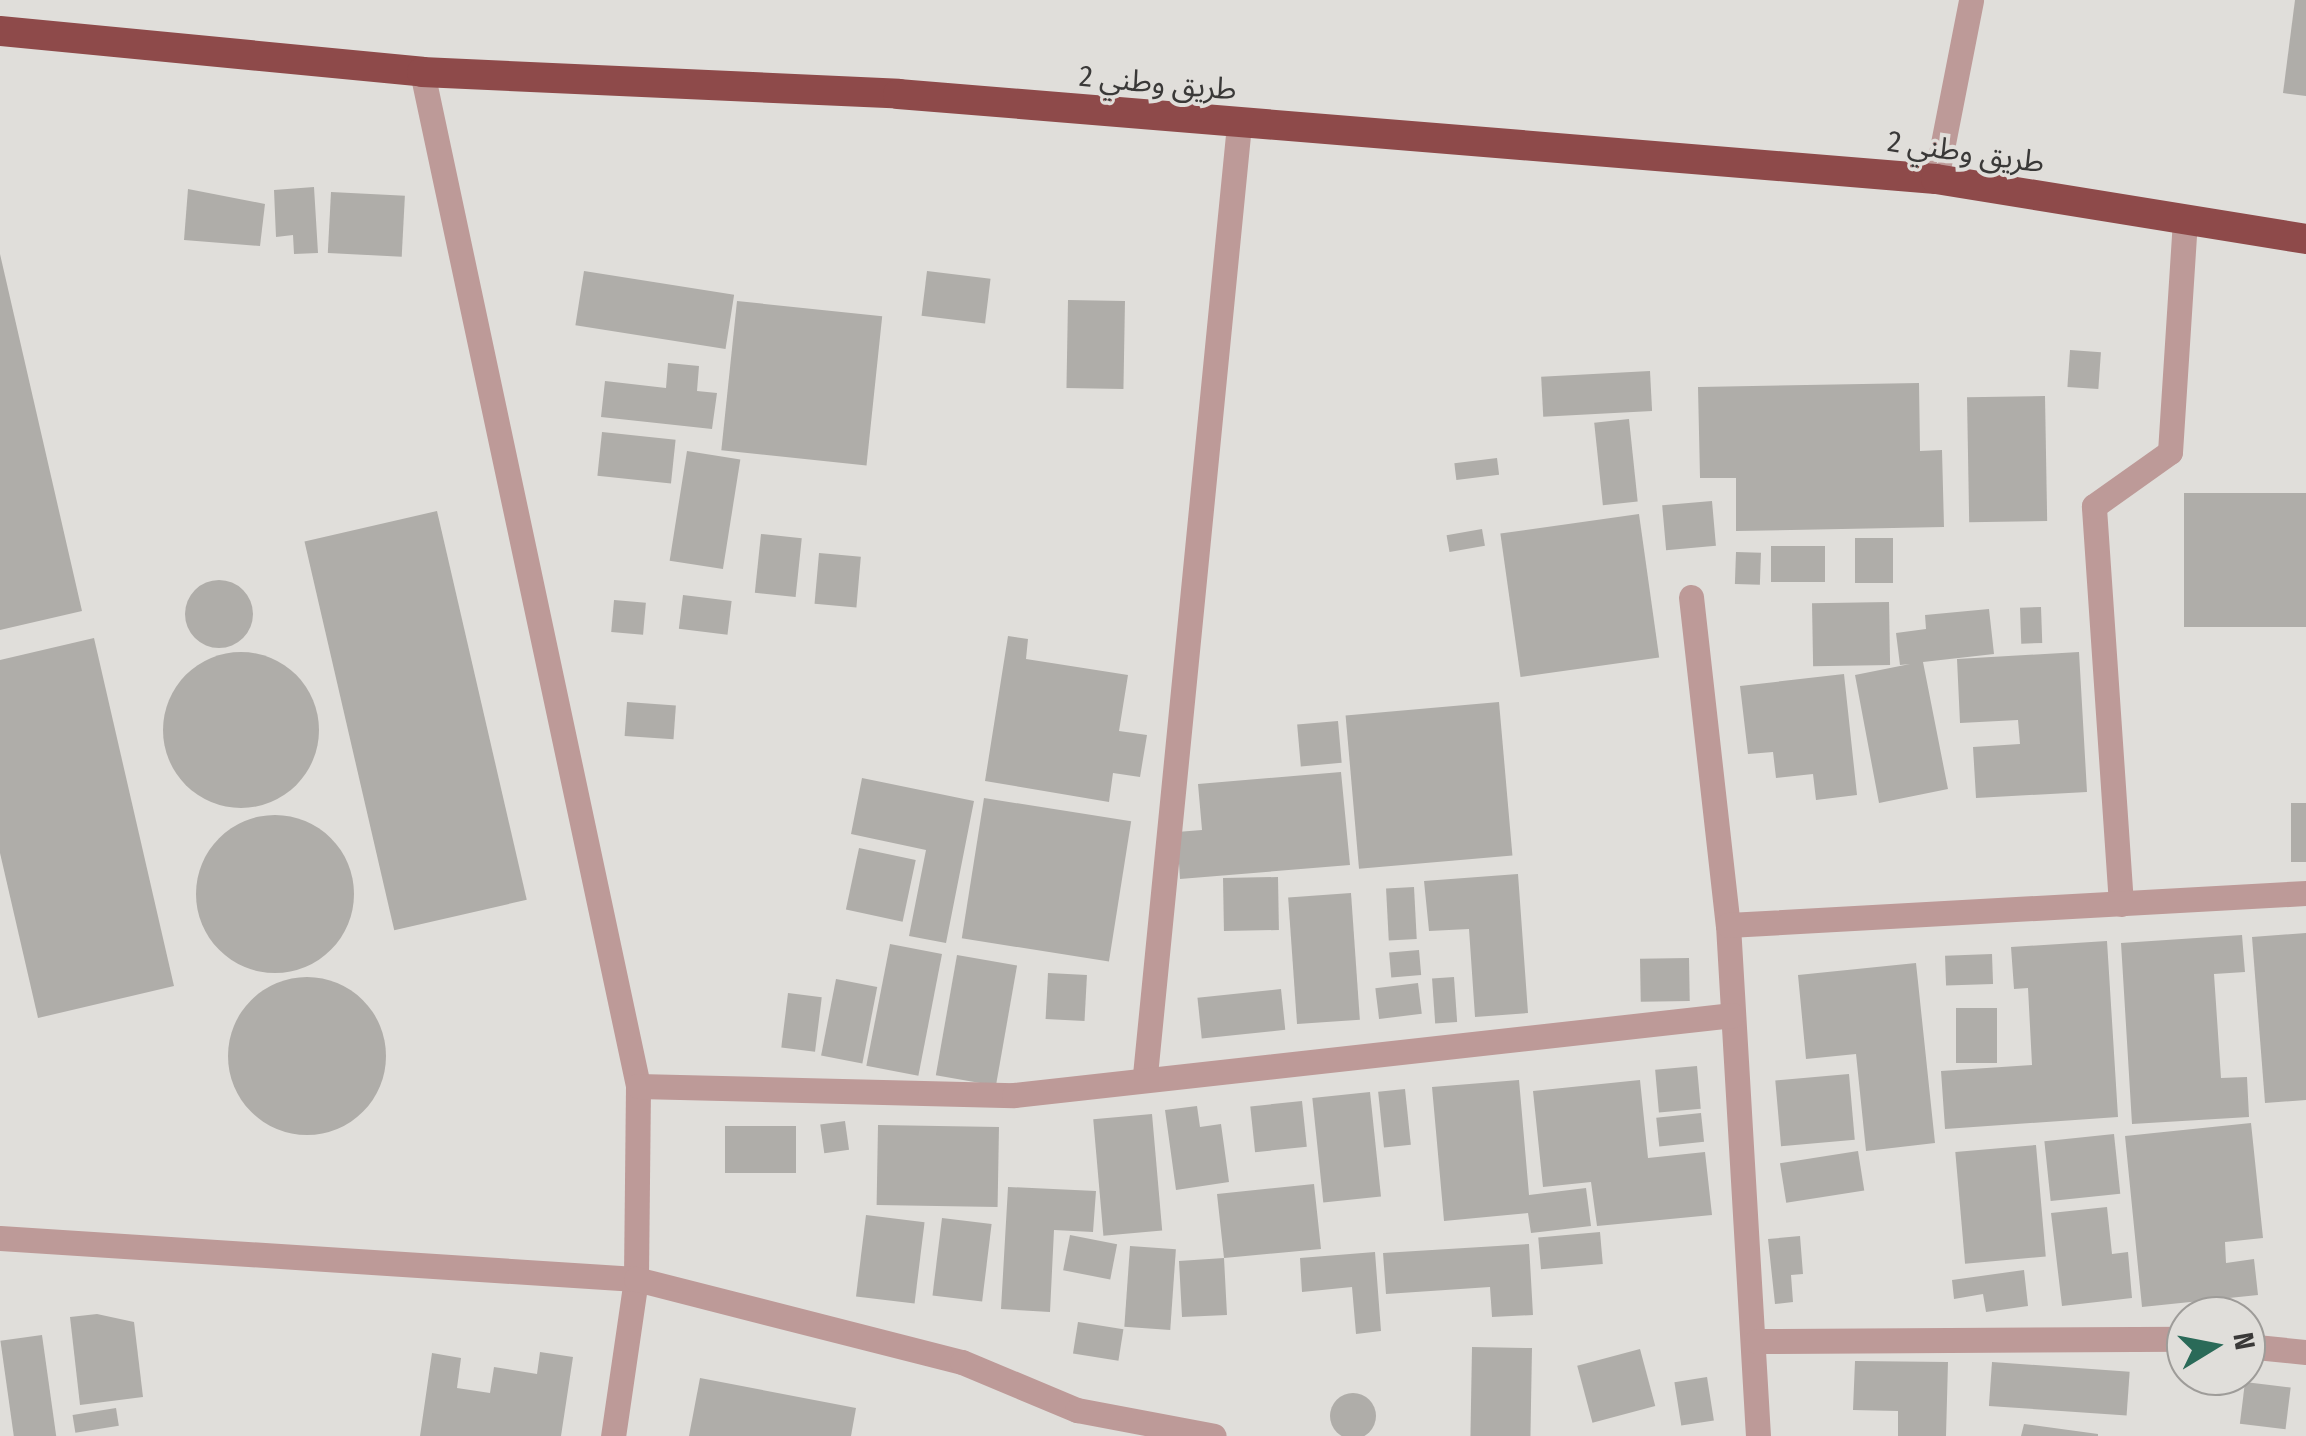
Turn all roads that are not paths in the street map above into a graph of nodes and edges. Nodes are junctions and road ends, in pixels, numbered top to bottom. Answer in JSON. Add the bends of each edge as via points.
{"nodes":[{"id":1,"x":1971,"y":0,"type":"edge"},
{"id":2,"x":0,"y":31,"type":"edge"},
{"id":3,"x":422,"y":72,"type":"junction"},
{"id":4,"x":1239,"y":126,"type":"junction"},
{"id":5,"x":1936,"y":179,"type":"junction"},
{"id":6,"x":2185,"y":223,"type":"junction"},
{"id":7,"x":2306,"y":239,"type":"edge"},
{"id":8,"x":1691,"y":597,"type":"dead end"},
{"id":9,"x":2306,"y":893,"type":"edge"},
{"id":10,"x":2121,"y":904,"type":"junction"},
{"id":11,"x":1728,"y":926,"type":"junction"},
{"id":12,"x":1734,"y":1015,"type":"junction"},
{"id":13,"x":1146,"y":1075,"type":"junction"},
{"id":14,"x":638,"y":1086,"type":"junction"},
{"id":15,"x":0,"y":1238,"type":"edge"},
{"id":16,"x":636,"y":1279,"type":"junction"},
{"id":17,"x":2166,"y":1339,"type":"edge"},
{"id":18,"x":1757,"y":1341,"type":"junction"},
{"id":19,"x":2266,"y":1348,"type":"edge"},
{"id":20,"x":2306,"y":1352,"type":"edge"},
{"id":21,"x":1077,"y":1410,"type":"junction"},
{"id":22,"x":613,"y":1436,"type":"edge"},
{"id":23,"x":1070,"y":1436,"type":"edge"},
{"id":24,"x":1214,"y":1436,"type":"edge"},
{"id":25,"x":1758,"y":1436,"type":"edge"}],
"edges":[{"from":1,"to":5,"type":"street"},
{"from":2,"to":3,"type":"highway","name":"طريق وطني 2"},
{"from":3,"to":4,"type":"highway","name":"طريق وطني 2","via":[[898,94]]},
{"from":3,"to":14,"type":"street"},
{"from":4,"to":5,"type":"highway","name":"طريق وطني 2"},
{"from":4,"to":13,"type":"street"},
{"from":5,"to":6,"type":"highway","name":"طريق وطني 2"},
{"from":6,"to":7,"type":"highway","name":"طريق وطني 2"},
{"from":6,"to":10,"type":"street","via":[[2170,452],[2094,506]]},
{"from":8,"to":11,"type":"street"},
{"from":9,"to":10,"type":"street"},
{"from":10,"to":11,"type":"street"},
{"from":11,"to":12,"type":"street"},
{"from":12,"to":13,"type":"street"},
{"from":12,"to":18,"type":"street"},
{"from":13,"to":14,"type":"street","via":[[973,1097]]},
{"from":14,"to":16,"type":"street"},
{"from":15,"to":16,"type":"street"},
{"from":16,"to":21,"type":"street","via":[[962,1362]]},
{"from":16,"to":22,"type":"street"},
{"from":17,"to":18,"type":"street"},
{"from":18,"to":25,"type":"street"},
{"from":19,"to":20,"type":"street"},
{"from":21,"to":23,"type":"street"},
{"from":21,"to":24,"type":"street"}]}
